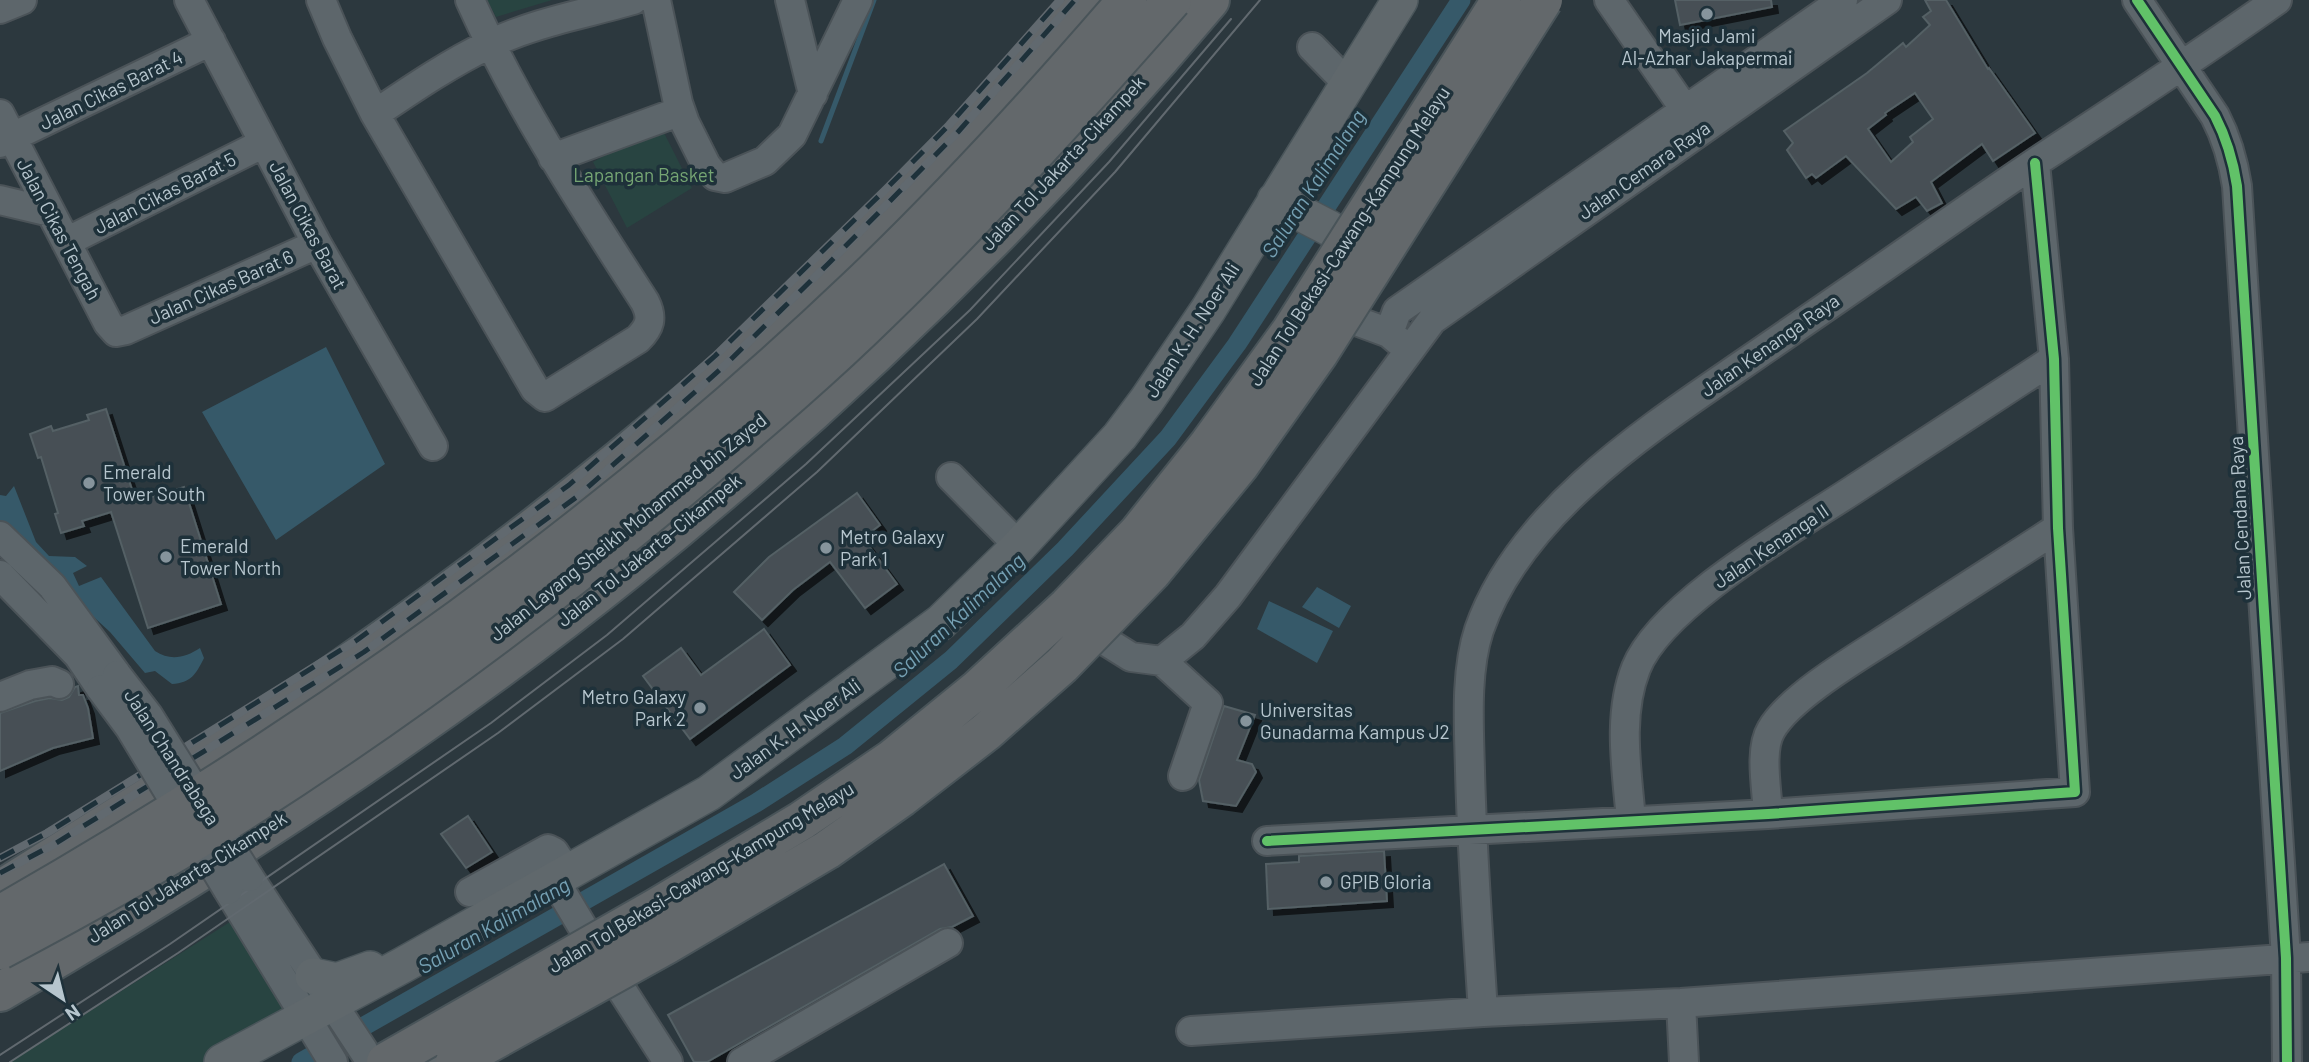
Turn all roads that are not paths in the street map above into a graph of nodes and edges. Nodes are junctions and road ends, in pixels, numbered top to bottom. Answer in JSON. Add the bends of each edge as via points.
{"nodes":[{"id":1,"x":22,"y":0,"type":"edge"},
{"id":2,"x":189,"y":0,"type":"edge"},
{"id":3,"x":321,"y":0,"type":"edge"},
{"id":4,"x":470,"y":0,"type":"edge"},
{"id":5,"x":633,"y":0,"type":"edge"},
{"id":6,"x":656,"y":0,"type":"edge"},
{"id":7,"x":790,"y":0,"type":"edge"},
{"id":8,"x":858,"y":0,"type":"edge"},
{"id":9,"x":1090,"y":0,"type":"edge"},
{"id":10,"x":1127,"y":0,"type":"edge"},
{"id":11,"x":1172,"y":0,"type":"edge"},
{"id":12,"x":1210,"y":0,"type":"edge"},
{"id":13,"x":1400,"y":0,"type":"edge"},
{"id":14,"x":1501,"y":0,"type":"edge"},
{"id":15,"x":1543,"y":0,"type":"edge"},
{"id":16,"x":1556,"y":0,"type":"edge"},
{"id":17,"x":1609,"y":0,"type":"edge"},
{"id":18,"x":1843,"y":0,"type":"edge"},
{"id":19,"x":1887,"y":0,"type":"edge"},
{"id":20,"x":2137,"y":0,"type":"edge"},
{"id":21,"x":2277,"y":0,"type":"edge"},
{"id":22,"x":569,"y":7,"type":"edge"},
{"id":23,"x":0,"y":9,"type":"edge"},
{"id":24,"x":211,"y":41,"type":"junction"},
{"id":25,"x":490,"y":44,"type":"junction"},
{"id":26,"x":1312,"y":47,"type":"dead end"},
{"id":27,"x":2183,"y":67,"type":"junction"},
{"id":28,"x":1348,"y":84,"type":"junction"},
{"id":29,"x":813,"y":94,"type":"junction"},
{"id":30,"x":375,"y":114,"type":"junction"},
{"id":31,"x":670,"y":115,"type":"dead end"},
{"id":32,"x":1692,"y":120,"type":"junction"},
{"id":33,"x":4,"y":132,"type":"edge"},
{"id":34,"x":264,"y":143,"type":"junction"},
{"id":35,"x":553,"y":158,"type":"junction"},
{"id":36,"x":2035,"y":163,"type":"junction"},
{"id":37,"x":0,"y":200,"type":"edge"},
{"id":38,"x":1281,"y":204,"type":"junction"},
{"id":39,"x":50,"y":212,"type":"junction"},
{"id":40,"x":66,"y":242,"type":"junction"},
{"id":41,"x":317,"y":244,"type":"junction"},
{"id":42,"x":1387,"y":264,"type":"junction"},
{"id":43,"x":1351,"y":319,"type":"junction"},
{"id":44,"x":126,"y":330,"type":"joint"},
{"id":45,"x":1399,"y":331,"type":"junction"},
{"id":46,"x":2054,"y":359,"type":"junction"},
{"id":47,"x":433,"y":446,"type":"dead end"},
{"id":48,"x":951,"y":477,"type":"dead end"},
{"id":49,"x":2058,"y":528,"type":"junction"},
{"id":50,"x":0,"y":536,"type":"edge"},
{"id":51,"x":1019,"y":546,"type":"junction"},
{"id":52,"x":0,"y":575,"type":"edge"},
{"id":53,"x":1099,"y":637,"type":"junction"},
{"id":54,"x":1162,"y":661,"type":"junction"},
{"id":55,"x":59,"y":684,"type":"dead end"},
{"id":56,"x":0,"y":697,"type":"edge"},
{"id":57,"x":1184,"y":776,"type":"dead end"},
{"id":58,"x":1768,"y":814,"type":"junction"},
{"id":59,"x":1631,"y":820,"type":"junction"},
{"id":60,"x":1471,"y":830,"type":"junction"},
{"id":61,"x":1267,"y":841,"type":"dead end"},
{"id":62,"x":561,"y":881,"type":"junction"},
{"id":63,"x":239,"y":884,"type":"junction"},
{"id":64,"x":0,"y":890,"type":"edge"},
{"id":65,"x":470,"y":892,"type":"dead end"},
{"id":66,"x":0,"y":915,"type":"edge"},
{"id":67,"x":948,"y":943,"type":"dead end"},
{"id":68,"x":0,"y":950,"type":"edge"},
{"id":69,"x":2298,"y":957,"type":"edge"},
{"id":70,"x":605,"y":974,"type":"junction"},
{"id":71,"x":0,"y":992,"type":"edge"},
{"id":72,"x":1681,"y":1003,"type":"junction"},
{"id":73,"x":321,"y":1008,"type":"junction"},
{"id":74,"x":1483,"y":1012,"type":"junction"},
{"id":75,"x":1191,"y":1031,"type":"dead end"},
{"id":76,"x":516,"y":1038,"type":"junction"},
{"id":77,"x":222,"y":1062,"type":"edge"},
{"id":78,"x":333,"y":1062,"type":"edge"},
{"id":79,"x":372,"y":1062,"type":"edge"},
{"id":80,"x":386,"y":1062,"type":"edge"},
{"id":81,"x":426,"y":1062,"type":"edge"},
{"id":82,"x":455,"y":1062,"type":"edge"},
{"id":83,"x":473,"y":1062,"type":"edge"},
{"id":84,"x":647,"y":1062,"type":"edge"},
{"id":85,"x":668,"y":1062,"type":"edge"},
{"id":86,"x":741,"y":1062,"type":"edge"},
{"id":87,"x":1684,"y":1062,"type":"edge"},
{"id":88,"x":2287,"y":1062,"type":"edge"}],
"edges":[{"from":1,"to":23,"type":"street"},
{"from":2,"to":24,"type":"street","name":"Jalan Cikas Barat"},
{"from":3,"to":30,"type":"street"},
{"from":4,"to":25,"type":"street"},
{"from":5,"to":22,"type":"street"},
{"from":6,"to":29,"type":"street","via":[[678,103],[698,152],[715,176],[736,176],[774,153],[792,135]]},
{"from":7,"to":29,"type":"street"},
{"from":8,"to":29,"type":"street"},
{"from":9,"to":64,"type":"highway","via":[[849,258],[699,394],[578,493],[338,671]]},
{"from":10,"to":66,"type":"highway","name":"Jalan Layang Sheikh Mohammed bin Zayed","bridge":true,"via":[[956,190],[857,288],[759,377],[592,516],[314,720],[192,800]]},
{"from":11,"to":68,"type":"highway","name":"Jalan Layang Sheikh Mohammed bin Zayed","bridge":true,"via":[[967,226],[886,306],[644,520],[415,695],[238,814]]},
{"from":12,"to":71,"type":"highway","name":"Jalan Tol Jakarta–Cikampek","via":[[1037,193],[893,338],[777,445],[627,570],[406,735],[159,898]]},
{"from":13,"to":28,"type":"main road","name":"Jalan K. H. Noer Ali"},
{"from":14,"to":80,"type":"highway","name":"Jalan Tol Bekasi–Cawang–Kampung Melayu","bridge":true,"via":[[1291,331],[1138,533],[1067,607],[978,689],[892,759],[801,821]]},
{"from":15,"to":82,"type":"highway","name":"Jalan Tol Bekasi–Cawang–Kampung Melayu","bridge":true,"via":[[1319,353],[1239,466],[1152,572],[1062,666],[986,732],[827,850]]},
{"from":16,"to":42,"type":"main road"},
{"from":17,"to":32,"type":"street"},
{"from":18,"to":32,"type":"street","name":"Jalan Cemara Raya"},
{"from":19,"to":32,"type":"street","name":"Jalan Cemara Raya"},
{"from":20,"to":27,"type":"street","name":"Jalan Cendana Raya"},
{"from":21,"to":27,"type":"street","name":"Jalan Kenanga Raya"},
{"from":22,"to":25,"type":"street"},
{"from":24,"to":33,"type":"street","name":"Jalan Cikas Barat 4"},
{"from":24,"to":34,"type":"street","name":"Jalan Cikas Barat"},
{"from":25,"to":30,"type":"street"},
{"from":25,"to":35,"type":"street"},
{"from":26,"to":28,"type":"street"},
{"from":27,"to":36,"type":"street","name":"Jalan Kenanga Raya"},
{"from":27,"to":69,"type":"street","name":"Jalan Cendana Raya","via":[[2225,136],[2237,186]]},
{"from":28,"to":38,"type":"main road","name":"Jalan K. H. Noer Ali"},
{"from":30,"to":35,"type":"street","via":[[535,389],[545,397],[638,339],[650,316]]},
{"from":31,"to":35,"type":"street"},
{"from":32,"to":45,"type":"street","name":"Jalan Cemara Raya"},
{"from":32,"to":45,"type":"street","name":"Jalan Cemara Raya","via":[[1432,320]]},
{"from":33,"to":39,"type":"street","name":"Jalan Cikas Tengah"},
{"from":34,"to":40,"type":"street","name":"Jalan Cikas Barat 5"},
{"from":34,"to":41,"type":"street","name":"Jalan Cikas Barat"},
{"from":36,"to":46,"type":"street"},
{"from":36,"to":60,"type":"street","name":"Jalan Kenanga Raya","via":[[1693,398],[1614,458],[1521,553],[1478,634],[1473,656]]},
{"from":37,"to":39,"type":"street"},
{"from":38,"to":42,"type":"main road"},
{"from":38,"to":51,"type":"main road","name":"Jalan K. H. Noer Ali","via":[[1120,436]]},
{"from":39,"to":40,"type":"street","name":"Jalan Cikas Tengah"},
{"from":40,"to":44,"type":"street","name":"Jalan Cikas Tengah","via":[[110,327]]},
{"from":41,"to":44,"type":"street","name":"Jalan Cikas Barat 6"},
{"from":41,"to":47,"type":"street","name":"Jalan Cikas Barat"},
{"from":42,"to":43,"type":"main road"},
{"from":43,"to":45,"type":"street"},
{"from":43,"to":53,"type":"main road","via":[[1281,425],[1211,516]]},
{"from":45,"to":54,"type":"street","via":[[1228,596],[1193,636]]},
{"from":46,"to":49,"type":"street"},
{"from":46,"to":59,"type":"street","name":"Jalan Kenanga II","via":[[1769,545],[1661,630],[1646,648],[1629,692],[1625,740]]},
{"from":48,"to":51,"type":"street"},
{"from":49,"to":58,"type":"street","via":[[1852,661],[1788,709],[1767,739]]},
{"from":49,"to":58,"type":"street","via":[[2075,792]]},
{"from":50,"to":63,"type":"street","name":"Jalan Chandrabaga","bridge":true,"via":[[52,586],[148,715]]},
{"from":51,"to":62,"type":"main road","name":"Jalan K. H. Noer Ali","via":[[941,622],[709,793]]},
{"from":52,"to":63,"type":"street","name":"Jalan Chandrabaga","bridge":true,"via":[[78,655]]},
{"from":53,"to":54,"type":"street","via":[[1131,657]]},
{"from":53,"to":70,"type":"main road","via":[[989,736],[828,854]]},
{"from":54,"to":57,"type":"street","via":[[1208,704]]},
{"from":55,"to":56,"type":"street","via":[[30,685]]},
{"from":58,"to":59,"type":"street"},
{"from":59,"to":60,"type":"street"},
{"from":60,"to":61,"type":"street"},
{"from":60,"to":74,"type":"street","name":"Jalan Kenanga Raya"},
{"from":62,"to":65,"type":"street","via":[[554,852],[548,849]]},
{"from":62,"to":70,"type":"street"},
{"from":62,"to":73,"type":"main road","name":"Jalan K. H. Noer Ali"},
{"from":63,"to":73,"type":"street","name":"Jalan Chandrabaga"},
{"from":63,"to":73,"type":"street","name":"Jalan Chandrabaga"},
{"from":67,"to":86,"type":"street"},
{"from":69,"to":72,"type":"street"},
{"from":69,"to":88,"type":"street","name":"Jalan Cendana Raya"},
{"from":70,"to":76,"type":"main road"},
{"from":70,"to":84,"type":"street"},
{"from":70,"to":85,"type":"street"},
{"from":72,"to":74,"type":"street"},
{"from":72,"to":87,"type":"street"},
{"from":73,"to":77,"type":"main road","name":"Jalan K. H. Noer Ali"},
{"from":73,"to":78,"type":"street","name":"Jalan Chandrabaga"},
{"from":73,"to":79,"type":"street","name":"Jalan Chandrabaga"},
{"from":74,"to":75,"type":"street"},
{"from":76,"to":81,"type":"main road","via":[[481,1034]]},
{"from":76,"to":83,"type":"main road"}]}
